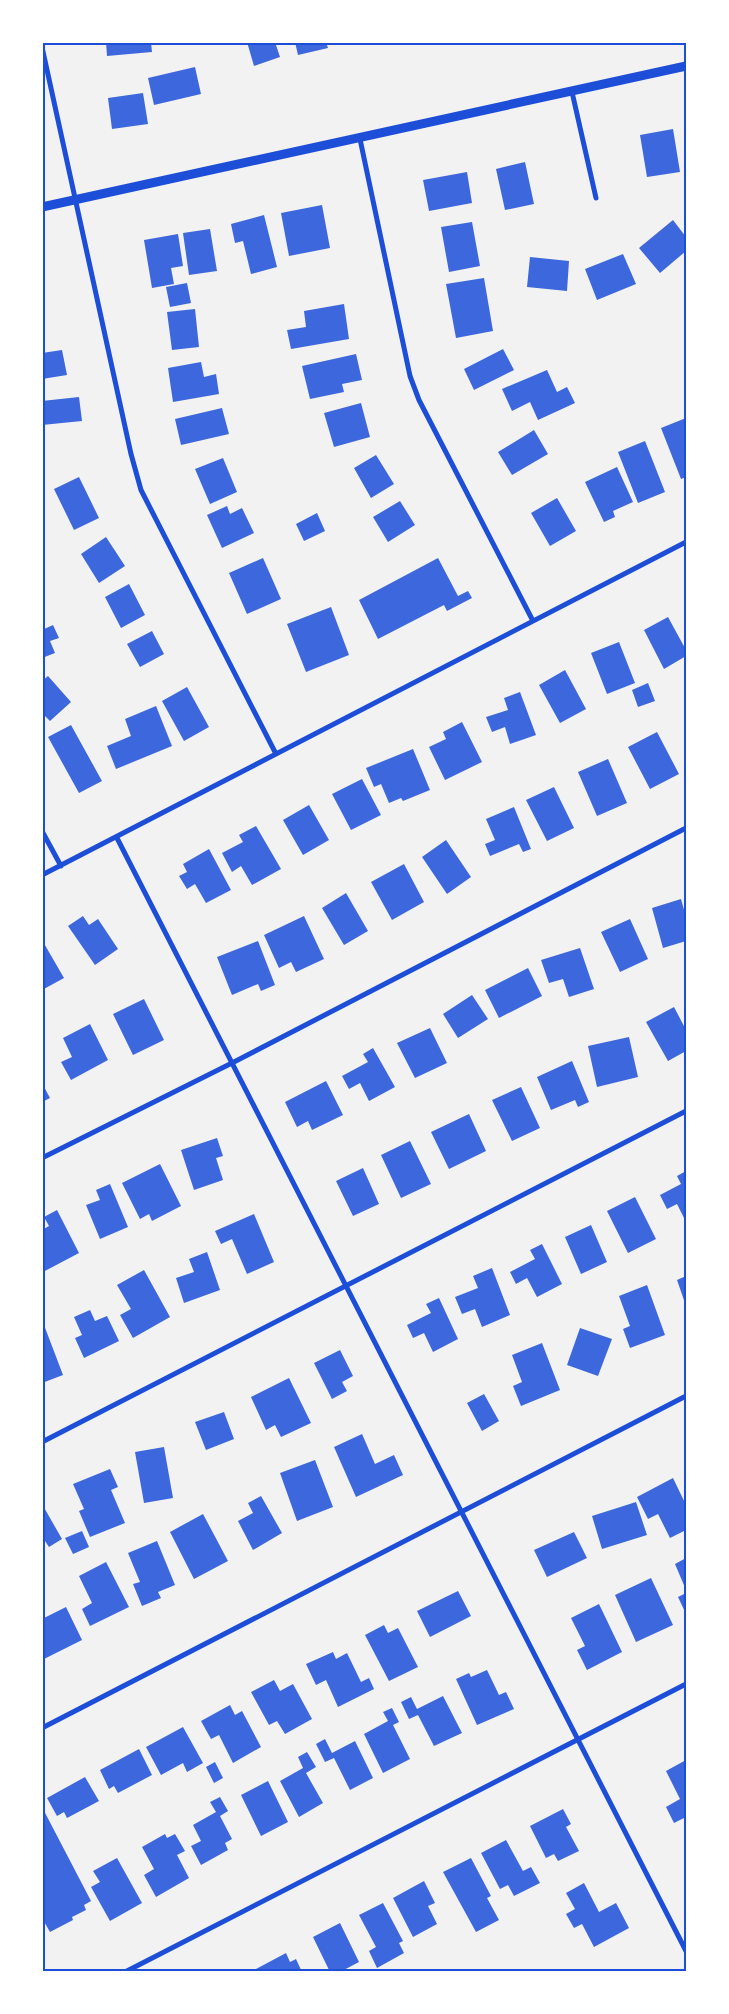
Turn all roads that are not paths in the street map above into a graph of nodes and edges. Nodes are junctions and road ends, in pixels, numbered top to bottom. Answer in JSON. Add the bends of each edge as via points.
{"nodes":[{"id":1,"x":42,"y":47,"type":"edge"},
{"id":2,"x":686,"y":66,"type":"edge"},
{"id":3,"x":572,"y":92,"type":"junction"},
{"id":4,"x":360,"y":139,"type":"junction"},
{"id":5,"x":596,"y":198,"type":"dead end"},
{"id":6,"x":77,"y":200,"type":"junction"},
{"id":7,"x":42,"y":207,"type":"edge"},
{"id":8,"x":686,"y":542,"type":"edge"},
{"id":9,"x":533,"y":621,"type":"junction"},
{"id":10,"x":276,"y":754,"type":"junction"},
{"id":11,"x":686,"y":828,"type":"edge"},
{"id":12,"x":42,"y":831,"type":"edge"},
{"id":13,"x":117,"y":838,"type":"junction"},
{"id":14,"x":61,"y":866,"type":"junction"},
{"id":15,"x":42,"y":875,"type":"edge"},
{"id":16,"x":232,"y":1063,"type":"junction"},
{"id":17,"x":686,"y":1111,"type":"edge"},
{"id":18,"x":42,"y":1158,"type":"edge"},
{"id":19,"x":346,"y":1286,"type":"junction"},
{"id":20,"x":686,"y":1396,"type":"edge"},
{"id":21,"x":42,"y":1442,"type":"edge"},
{"id":22,"x":462,"y":1512,"type":"junction"},
{"id":23,"x":686,"y":1684,"type":"edge"},
{"id":24,"x":42,"y":1728,"type":"edge"},
{"id":25,"x":578,"y":1740,"type":"junction"},
{"id":26,"x":686,"y":1952,"type":"edge"},
{"id":27,"x":125,"y":1972,"type":"edge"}],
"edges":[{"from":1,"to":6,"type":"street"},
{"from":2,"to":3,"type":"street"},
{"from":3,"to":4,"type":"street"},
{"from":3,"to":5,"type":"street"},
{"from":4,"to":6,"type":"street"},
{"from":4,"to":9,"type":"street","via":[[410,376],[419,400]]},
{"from":6,"to":7,"type":"street"},
{"from":6,"to":10,"type":"street","via":[[141,490]]},
{"from":8,"to":9,"type":"street"},
{"from":9,"to":10,"type":"street"},
{"from":10,"to":13,"type":"street"},
{"from":11,"to":16,"type":"street"},
{"from":12,"to":14,"type":"street"},
{"from":13,"to":14,"type":"street"},
{"from":13,"to":16,"type":"street"},
{"from":14,"to":15,"type":"street"},
{"from":16,"to":18,"type":"street"},
{"from":16,"to":19,"type":"street"},
{"from":17,"to":19,"type":"street"},
{"from":19,"to":21,"type":"street"},
{"from":19,"to":22,"type":"street"},
{"from":20,"to":22,"type":"street"},
{"from":22,"to":24,"type":"street"},
{"from":22,"to":25,"type":"street"},
{"from":23,"to":25,"type":"street"},
{"from":25,"to":26,"type":"street"},
{"from":25,"to":27,"type":"street"}]}
